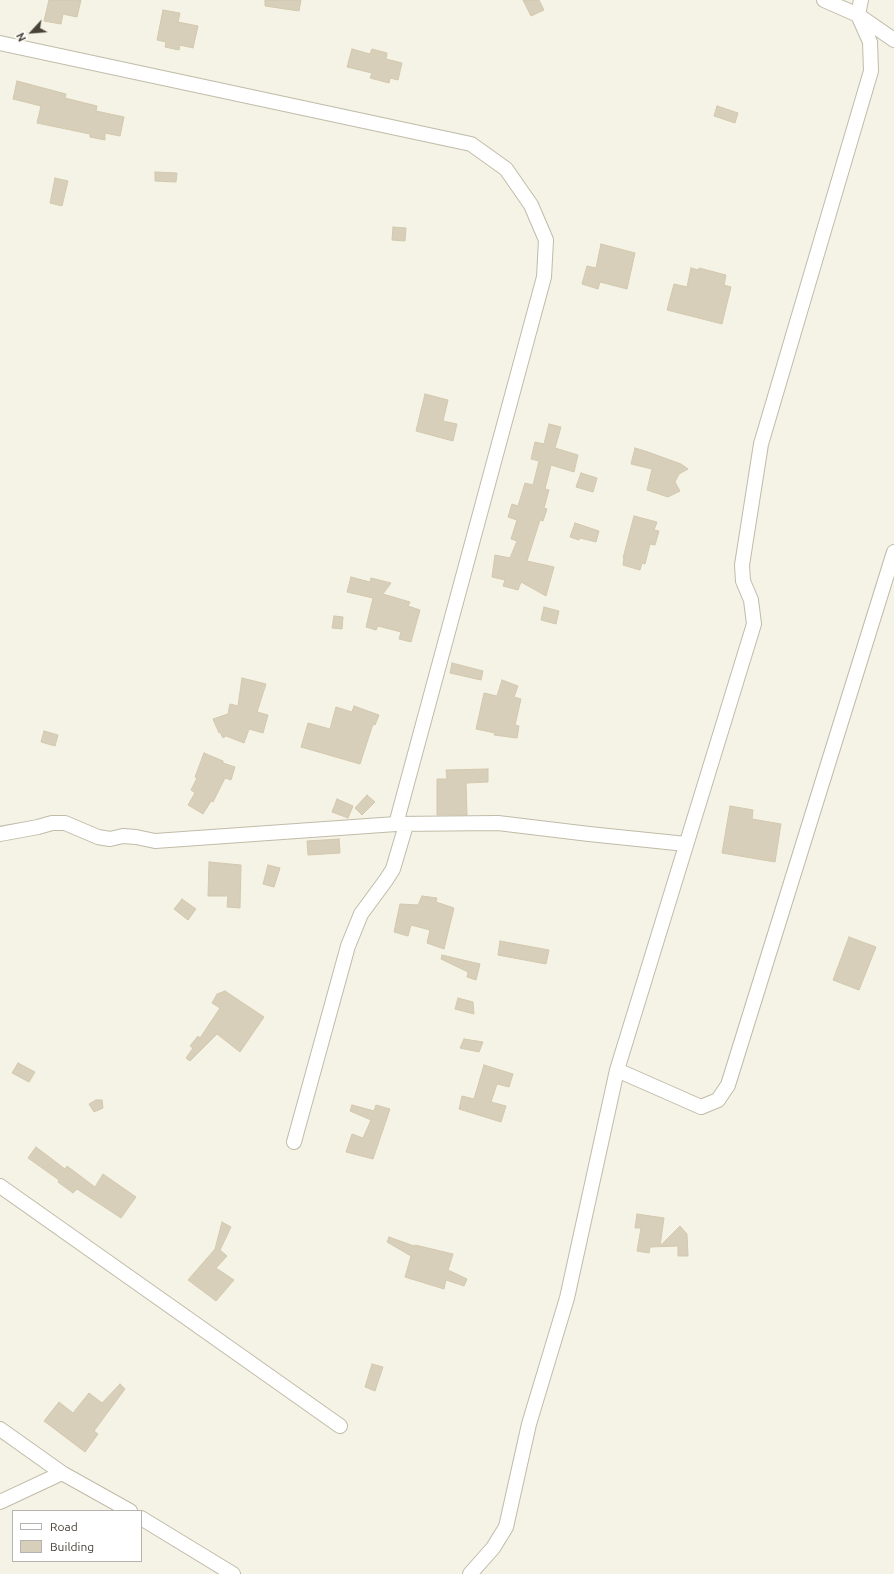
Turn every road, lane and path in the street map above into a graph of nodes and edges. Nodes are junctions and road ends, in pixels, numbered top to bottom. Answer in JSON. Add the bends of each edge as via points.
{"nodes":[{"id":1,"x":824,"y":0,"type":"edge"},
{"id":2,"x":860,"y":0,"type":"edge"},
{"id":3,"x":858,"y":15,"type":"junction"},
{"id":4,"x":894,"y":40,"type":"edge"},
{"id":5,"x":0,"y":43,"type":"edge"},
{"id":6,"x":894,"y":552,"type":"edge"},
{"id":7,"x":401,"y":824,"type":"junction"},
{"id":8,"x":0,"y":834,"type":"edge"},
{"id":9,"x":686,"y":844,"type":"junction"},
{"id":10,"x":617,"y":1070,"type":"junction"},
{"id":11,"x":294,"y":1142,"type":"dead end"},
{"id":12,"x":0,"y":1186,"type":"edge"},
{"id":13,"x":340,"y":1426,"type":"dead end"},
{"id":14,"x":0,"y":1429,"type":"edge"},
{"id":15,"x":62,"y":1473,"type":"junction"},
{"id":16,"x":0,"y":1502,"type":"edge"},
{"id":17,"x":128,"y":1510,"type":"edge"},
{"id":18,"x":142,"y":1519,"type":"edge"},
{"id":19,"x":233,"y":1574,"type":"edge"},
{"id":20,"x":470,"y":1574,"type":"edge"}],
"edges":[{"from":1,"to":3,"type":"street"},
{"from":2,"to":3,"type":"street"},
{"from":3,"to":4,"type":"street"},
{"from":3,"to":9,"type":"street","via":[[870,42],[871,70],[761,444],[742,565],[754,624]]},
{"from":5,"to":7,"type":"street","via":[[471,144],[506,169],[531,205],[546,240],[544,277]]},
{"from":6,"to":10,"type":"street","via":[[728,1085],[718,1100],[701,1107]]},
{"from":7,"to":8,"type":"street","via":[[155,841],[123,836],[98,838],[65,823],[52,823]]},
{"from":7,"to":9,"type":"street","via":[[498,823]]},
{"from":7,"to":11,"type":"street","via":[[393,868],[361,914],[351,939]]},
{"from":9,"to":10,"type":"street"},
{"from":10,"to":20,"type":"street","via":[[567,1298],[529,1424],[506,1527],[494,1548]]},
{"from":12,"to":13,"type":"street"},
{"from":14,"to":15,"type":"street"},
{"from":15,"to":16,"type":"street"},
{"from":15,"to":17,"type":"street"},
{"from":18,"to":19,"type":"street"}]}
